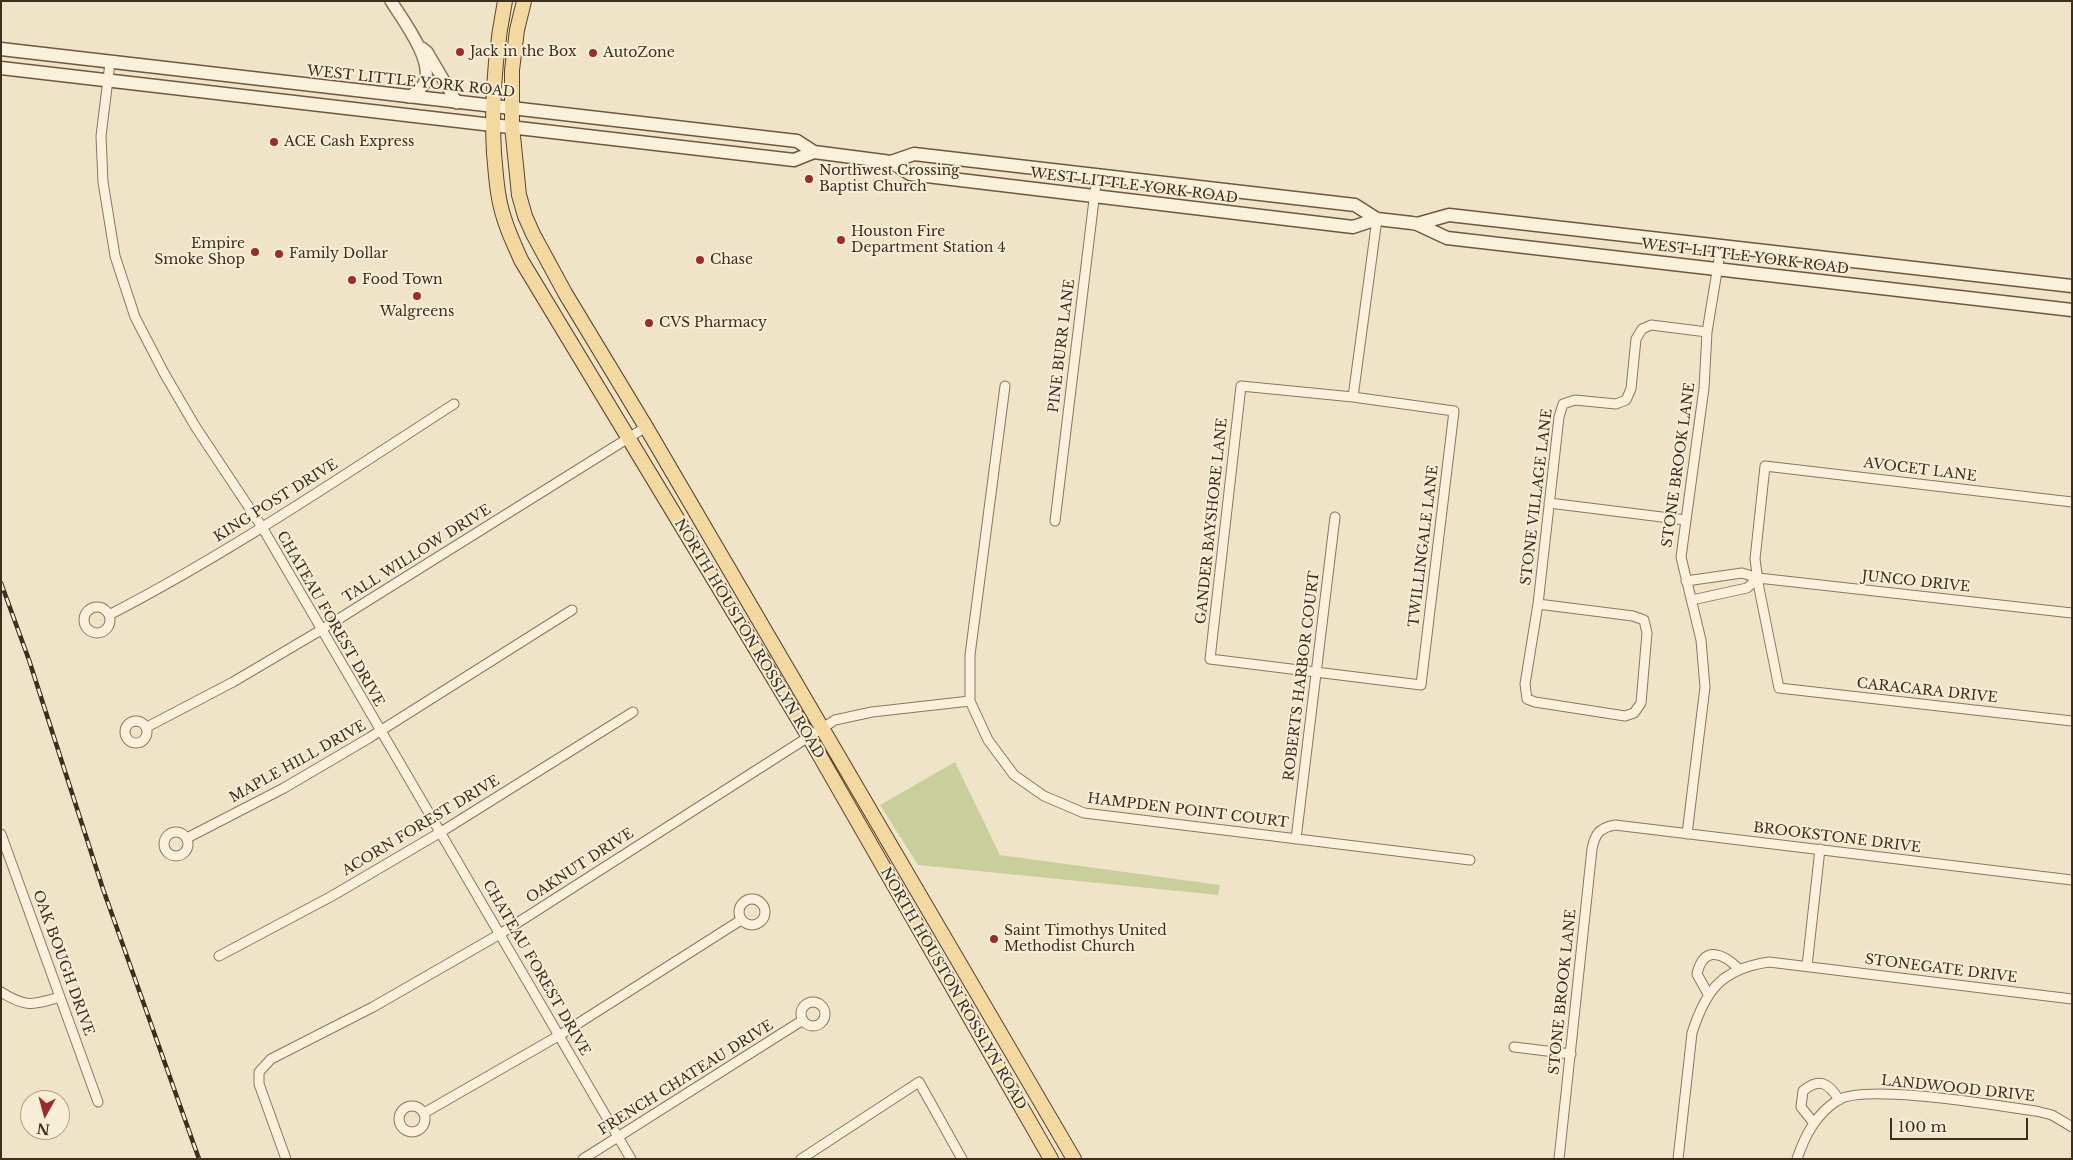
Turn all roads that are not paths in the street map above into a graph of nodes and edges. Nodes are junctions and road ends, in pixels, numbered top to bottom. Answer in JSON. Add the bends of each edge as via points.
{"nodes":[{"id":1,"x":390,"y":1,"type":"edge"},
{"id":2,"x":505,"y":1,"type":"edge"},
{"id":3,"x":524,"y":1,"type":"edge"},
{"id":4,"x":418,"y":45,"type":"junction"},
{"id":5,"x":1,"y":50,"type":"edge"},
{"id":6,"x":110,"y":63,"type":"junction"},
{"id":7,"x":1,"y":68,"type":"edge"},
{"id":8,"x":107,"y":80,"type":"junction"},
{"id":9,"x":306,"y":85,"type":"junction"},
{"id":10,"x":409,"y":96,"type":"junction"},
{"id":11,"x":304,"y":103,"type":"junction"},
{"id":12,"x":457,"y":103,"type":"junction"},
{"id":13,"x":492,"y":106,"type":"junction"},
{"id":14,"x":512,"y":109,"type":"junction"},
{"id":15,"x":492,"y":125,"type":"junction"},
{"id":16,"x":512,"y":126,"type":"junction"},
{"id":17,"x":742,"y":134,"type":"junction"},
{"id":18,"x":814,"y":152,"type":"junction"},
{"id":19,"x":741,"y":154,"type":"junction"},
{"id":20,"x":891,"y":162,"type":"junction"},
{"id":21,"x":1097,"y":175,"type":"junction"},
{"id":22,"x":1259,"y":194,"type":"junction"},
{"id":23,"x":1095,"y":196,"type":"junction"},
{"id":24,"x":1258,"y":215,"type":"junction"},
{"id":25,"x":1377,"y":219,"type":"junction"},
{"id":26,"x":1417,"y":224,"type":"junction"},
{"id":27,"x":1721,"y":247,"type":"junction"},
{"id":28,"x":542,"y":250,"type":"junction"},
{"id":29,"x":521,"y":260,"type":"junction"},
{"id":30,"x":1912,"y":268,"type":"junction"},
{"id":31,"x":1718,"y":270,"type":"junction"},
{"id":32,"x":2072,"y":286,"type":"edge"},
{"id":33,"x":1910,"y":292,"type":"junction"},
{"id":34,"x":2072,"y":310,"type":"edge"},
{"id":35,"x":1707,"y":332,"type":"junction"},
{"id":36,"x":1005,"y":386,"type":"dead end"},
{"id":37,"x":1353,"y":397,"type":"junction"},
{"id":38,"x":454,"y":404,"type":"dead end"},
{"id":39,"x":646,"y":428,"type":"junction"},
{"id":40,"x":627,"y":438,"type":"junction"},
{"id":41,"x":2072,"y":502,"type":"edge"},
{"id":42,"x":1549,"y":503,"type":"junction"},
{"id":43,"x":1335,"y":517,"type":"dead end"},
{"id":44,"x":1686,"y":520,"type":"junction"},
{"id":45,"x":1054,"y":521,"type":"dead end"},
{"id":46,"x":262,"y":527,"type":"junction"},
{"id":47,"x":725,"y":566,"type":"junction"},
{"id":48,"x":710,"y":574,"type":"junction"},
{"id":49,"x":1758,"y":578,"type":"junction"},
{"id":50,"x":1686,"y":581,"type":"junction"},
{"id":51,"x":1692,"y":600,"type":"junction"},
{"id":52,"x":1538,"y":604,"type":"junction"},
{"id":53,"x":572,"y":610,"type":"dead end"},
{"id":54,"x":2072,"y":613,"type":"edge"},
{"id":55,"x":109,"y":615,"type":"dead end"},
{"id":56,"x":321,"y":630,"type":"junction"},
{"id":57,"x":1316,"y":674,"type":"junction"},
{"id":58,"x":970,"y":701,"type":"junction"},
{"id":59,"x":633,"y":712,"type":"dead end"},
{"id":60,"x":2072,"y":722,"type":"edge"},
{"id":61,"x":147,"y":727,"type":"dead end"},
{"id":62,"x":380,"y":731,"type":"junction"},
{"id":63,"x":815,"y":733,"type":"junction"},
{"id":64,"x":1600,"y":831,"type":"joint"},
{"id":65,"x":441,"y":832,"type":"junction"},
{"id":66,"x":1687,"y":834,"type":"junction"},
{"id":67,"x":187,"y":838,"type":"dead end"},
{"id":68,"x":1296,"y":838,"type":"junction"},
{"id":69,"x":2,"y":839,"type":"edge"},
{"id":70,"x":1820,"y":849,"type":"junction"},
{"id":71,"x":1470,"y":860,"type":"dead end"},
{"id":72,"x":907,"y":876,"type":"junction"},
{"id":73,"x":2072,"y":880,"type":"edge"},
{"id":74,"x":892,"y":883,"type":"junction"},
{"id":75,"x":741,"y":920,"type":"dead end"},
{"id":76,"x":500,"y":934,"type":"junction"},
{"id":77,"x":219,"y":956,"type":"dead end"},
{"id":78,"x":1807,"y":966,"type":"junction"},
{"id":79,"x":1739,"y":969,"type":"junction"},
{"id":80,"x":1,"y":992,"type":"edge"},
{"id":81,"x":1708,"y":994,"type":"junction"},
{"id":82,"x":979,"y":996,"type":"junction"},
{"id":83,"x":60,"y":997,"type":"junction"},
{"id":84,"x":2072,"y":999,"type":"edge"},
{"id":85,"x":962,"y":1005,"type":"junction"},
{"id":86,"x":803,"y":1020,"type":"dead end"},
{"id":87,"x":560,"y":1036,"type":"junction"},
{"id":88,"x":1514,"y":1047,"type":"dead end"},
{"id":89,"x":1011,"y":1052,"type":"junction"},
{"id":90,"x":1571,"y":1054,"type":"junction"},
{"id":91,"x":991,"y":1056,"type":"junction"},
{"id":92,"x":1839,"y":1100,"type":"junction"},
{"id":93,"x":98,"y":1102,"type":"dead end"},
{"id":94,"x":424,"y":1113,"type":"dead end"},
{"id":95,"x":1813,"y":1122,"type":"junction"},
{"id":96,"x":2072,"y":1127,"type":"edge"},
{"id":97,"x":617,"y":1138,"type":"junction"},
{"id":98,"x":286,"y":1159,"type":"edge"},
{"id":99,"x":583,"y":1159,"type":"edge"},
{"id":100,"x":631,"y":1159,"type":"edge"},
{"id":101,"x":801,"y":1159,"type":"edge"},
{"id":102,"x":962,"y":1159,"type":"edge"},
{"id":103,"x":1051,"y":1159,"type":"edge"},
{"id":104,"x":1074,"y":1159,"type":"edge"},
{"id":105,"x":1559,"y":1159,"type":"edge"},
{"id":106,"x":1678,"y":1159,"type":"edge"},
{"id":107,"x":1797,"y":1159,"type":"edge"}],
"edges":[{"from":1,"to":4,"type":"street"},
{"from":2,"to":13,"type":"main road","name":"NORTH HOUSTON ROSSLYN ROAD","via":[[497,42]]},
{"from":3,"to":14,"type":"main road","name":"NORTH HOUSTON ROSSLYN ROAD","via":[[512,70]]},
{"from":4,"to":10,"type":"street","via":[[426,81]]},
{"from":4,"to":12,"type":"street","via":[[427,52]]},
{"from":5,"to":6,"type":"main road","name":"WEST LITTLE YORK ROAD"},
{"from":6,"to":8,"type":"street","name":"CHATEAU FOREST DRIVE"},
{"from":6,"to":9,"type":"main road","name":"WEST LITTLE YORK ROAD"},
{"from":7,"to":8,"type":"main road","name":"WEST LITTLE YORK ROAD"},
{"from":8,"to":11,"type":"main road","name":"WEST LITTLE YORK ROAD"},
{"from":8,"to":46,"type":"street","name":"CHATEAU FOREST DRIVE","via":[[101,136],[103,182],[115,256],[136,317],[164,373]]},
{"from":9,"to":10,"type":"main road","name":"WEST LITTLE YORK ROAD"},
{"from":9,"to":11,"type":"main road"},
{"from":10,"to":12,"type":"main road","name":"WEST LITTLE YORK ROAD"},
{"from":11,"to":15,"type":"main road","name":"WEST LITTLE YORK ROAD"},
{"from":12,"to":13,"type":"main road","name":"WEST LITTLE YORK ROAD"},
{"from":13,"to":14,"type":"main road","name":"WEST LITTLE YORK ROAD"},
{"from":13,"to":15,"type":"main road","name":"NORTH HOUSTON ROSSLYN ROAD"},
{"from":14,"to":16,"type":"main road","name":"NORTH HOUSTON ROSSLYN ROAD"},
{"from":14,"to":17,"type":"main road","name":"WEST LITTLE YORK ROAD"},
{"from":15,"to":16,"type":"main road","name":"WEST LITTLE YORK ROAD"},
{"from":15,"to":29,"type":"main road","name":"NORTH HOUSTON ROSSLYN ROAD","via":[[497,188],[504,218]]},
{"from":16,"to":19,"type":"main road","name":"WEST LITTLE YORK ROAD"},
{"from":16,"to":28,"type":"main road","name":"NORTH HOUSTON ROSSLYN ROAD","via":[[519,195],[525,216]]},
{"from":17,"to":18,"type":"main road","name":"WEST LITTLE YORK ROAD","via":[[797,141]]},
{"from":17,"to":19,"type":"main road"},
{"from":18,"to":19,"type":"main road","name":"WEST LITTLE YORK ROAD","via":[[794,160]]},
{"from":18,"to":20,"type":"main road","name":"WEST LITTLE YORK ROAD"},
{"from":20,"to":21,"type":"main road","name":"WEST LITTLE YORK ROAD","via":[[914,154]]},
{"from":20,"to":23,"type":"main road","name":"WEST LITTLE YORK ROAD","via":[[910,174]]},
{"from":21,"to":22,"type":"main road","name":"WEST LITTLE YORK ROAD"},
{"from":21,"to":23,"type":"street","name":"PINE BURR LANE"},
{"from":22,"to":24,"type":"main road"},
{"from":22,"to":25,"type":"main road","name":"WEST LITTLE YORK ROAD","via":[[1354,205]]},
{"from":23,"to":24,"type":"main road","name":"WEST LITTLE YORK ROAD"},
{"from":23,"to":45,"type":"street","name":"PINE BURR LANE"},
{"from":24,"to":25,"type":"main road","name":"WEST LITTLE YORK ROAD","via":[[1352,227]]},
{"from":25,"to":26,"type":"main road","name":"WEST LITTLE YORK ROAD"},
{"from":25,"to":37,"type":"street"},
{"from":26,"to":27,"type":"main road","name":"WEST LITTLE YORK ROAD","via":[[1449,215]]},
{"from":26,"to":31,"type":"main road","name":"WEST LITTLE YORK ROAD","via":[[1447,238]]},
{"from":27,"to":30,"type":"main road","name":"WEST LITTLE YORK ROAD"},
{"from":27,"to":31,"type":"street","name":"STONE BROOK LANE"},
{"from":28,"to":29,"type":"main road"},
{"from":28,"to":39,"type":"main road","name":"NORTH HOUSTON ROSSLYN ROAD"},
{"from":29,"to":40,"type":"main road","name":"NORTH HOUSTON ROSSLYN ROAD"},
{"from":30,"to":32,"type":"main road","name":"WEST LITTLE YORK ROAD"},
{"from":30,"to":33,"type":"main road"},
{"from":31,"to":33,"type":"main road","name":"WEST LITTLE YORK ROAD"},
{"from":31,"to":35,"type":"street","name":"STONE BROOK LANE"},
{"from":33,"to":34,"type":"main road","name":"WEST LITTLE YORK ROAD"},
{"from":35,"to":42,"type":"street","name":"STONE VILLAGE LANE","via":[[1651,325],[1642,329],[1636,339],[1631,389],[1626,400],[1616,404],[1575,400],[1563,404]]},
{"from":35,"to":44,"type":"street","name":"STONE BROOK LANE","via":[[1704,388]]},
{"from":36,"to":58,"type":"street","name":"HAMPDEN POINT COURT","via":[[970,655]]},
{"from":37,"to":57,"type":"street","name":"TWILLINGALE LANE","via":[[1454,411],[1421,685]]},
{"from":37,"to":57,"type":"street","name":"GANDER BAYSHORE LANE","via":[[1241,386],[1210,659]]},
{"from":38,"to":46,"type":"street","name":"KING POST DRIVE"},
{"from":39,"to":40,"type":"street","name":"TALL WILLOW DRIVE"},
{"from":39,"to":47,"type":"main road","name":"NORTH HOUSTON ROSSLYN ROAD"},
{"from":40,"to":48,"type":"main road","name":"NORTH HOUSTON ROSSLYN ROAD"},
{"from":40,"to":56,"type":"street","name":"TALL WILLOW DRIVE"},
{"from":41,"to":49,"type":"street","name":"AVOCET LANE","via":[[1765,466],[1755,559]]},
{"from":42,"to":44,"type":"street"},
{"from":42,"to":52,"type":"street","name":"STONE VILLAGE LANE"},
{"from":43,"to":57,"type":"street","name":"ROBERTS HARBOR COURT"},
{"from":44,"to":50,"type":"street","name":"STONE BROOK LANE","via":[[1681,557]]},
{"from":46,"to":55,"type":"street","name":"KING POST DRIVE","via":[[158,590]]},
{"from":46,"to":56,"type":"street","name":"CHATEAU FOREST DRIVE"},
{"from":47,"to":48,"type":"main road"},
{"from":47,"to":63,"type":"main road","name":"NORTH HOUSTON ROSSLYN ROAD"},
{"from":48,"to":63,"type":"main road","name":"NORTH HOUSTON ROSSLYN ROAD"},
{"from":49,"to":50,"type":"street","name":"JUNCO DRIVE","via":[[1742,573]]},
{"from":49,"to":51,"type":"street","via":[[1747,588]]},
{"from":49,"to":54,"type":"street","name":"JUNCO DRIVE"},
{"from":49,"to":60,"type":"street","name":"CARACARA DRIVE","via":[[1779,688]]},
{"from":50,"to":51,"type":"street","name":"STONE BROOK LANE"},
{"from":51,"to":66,"type":"street","name":"STONE BROOK LANE","via":[[1701,640],[1705,687]]},
{"from":52,"to":52,"type":"street","name":"STONE VILLAGE LANE","via":[[1644,620],[1647,632],[1641,703],[1635,711],[1625,716],[1527,699],[1525,684]]},
{"from":53,"to":62,"type":"street","name":"MAPLE HILL DRIVE"},
{"from":56,"to":61,"type":"street","name":"TALL WILLOW DRIVE","via":[[233,682]]},
{"from":56,"to":62,"type":"street","name":"CHATEAU FOREST DRIVE"},
{"from":57,"to":68,"type":"street","name":"ROBERTS HARBOR COURT"},
{"from":58,"to":63,"type":"street","name":"OAKNUT DRIVE","via":[[872,712],[835,720]]},
{"from":58,"to":68,"type":"street","name":"HAMPDEN POINT COURT","via":[[988,740],[1014,775],[1044,796],[1084,812]]},
{"from":59,"to":65,"type":"street","name":"ACORN FOREST DRIVE"},
{"from":62,"to":65,"type":"street","name":"CHATEAU FOREST DRIVE"},
{"from":62,"to":67,"type":"street","name":"MAPLE HILL DRIVE","via":[[284,788]]},
{"from":63,"to":72,"type":"main road","name":"NORTH HOUSTON ROSSLYN ROAD"},
{"from":63,"to":74,"type":"main road","name":"NORTH HOUSTON ROSSLYN ROAD"},
{"from":63,"to":76,"type":"street","name":"OAKNUT DRIVE"},
{"from":64,"to":66,"type":"street","name":"BROOKSTONE DRIVE","via":[[1615,826]]},
{"from":64,"to":90,"type":"street","name":"STONE BROOK LANE","via":[[1594,836],[1592,850]]},
{"from":65,"to":76,"type":"street","name":"CHATEAU FOREST DRIVE"},
{"from":65,"to":77,"type":"street","name":"ACORN FOREST DRIVE","via":[[332,896]]},
{"from":66,"to":70,"type":"street","name":"BROOKSTONE DRIVE"},
{"from":68,"to":71,"type":"street","name":"HAMPDEN POINT COURT"},
{"from":69,"to":83,"type":"street","name":"OAK BOUGH DRIVE"},
{"from":70,"to":73,"type":"street","name":"BROOKSTONE DRIVE"},
{"from":70,"to":78,"type":"street"},
{"from":72,"to":74,"type":"main road"},
{"from":72,"to":82,"type":"main road","name":"NORTH HOUSTON ROSSLYN ROAD"},
{"from":74,"to":85,"type":"main road","name":"NORTH HOUSTON ROSSLYN ROAD"},
{"from":75,"to":87,"type":"street"},
{"from":76,"to":87,"type":"street","name":"CHATEAU FOREST DRIVE"},
{"from":76,"to":98,"type":"street","name":"OAKNUT DRIVE","via":[[373,1007],[271,1059],[259,1072],[259,1084]]},
{"from":78,"to":79,"type":"street","name":"STONEGATE DRIVE","via":[[1769,962]]},
{"from":78,"to":84,"type":"street","name":"STONEGATE DRIVE"},
{"from":79,"to":81,"type":"street","via":[[1722,979]]},
{"from":79,"to":81,"type":"street","via":[[1720,954],[1711,954],[1704,959],[1697,974]]},
{"from":80,"to":83,"type":"street","via":[[26,1005]]},
{"from":81,"to":106,"type":"street","via":[[1692,1032]]},
{"from":82,"to":85,"type":"main road"},
{"from":82,"to":89,"type":"main road","name":"NORTH HOUSTON ROSSLYN ROAD"},
{"from":83,"to":93,"type":"street","name":"OAK BOUGH DRIVE"},
{"from":85,"to":91,"type":"main road","name":"NORTH HOUSTON ROSSLYN ROAD"},
{"from":86,"to":97,"type":"street","name":"FRENCH CHATEAU DRIVE"},
{"from":87,"to":94,"type":"street"},
{"from":87,"to":97,"type":"street","name":"CHATEAU FOREST DRIVE"},
{"from":88,"to":90,"type":"street"},
{"from":89,"to":91,"type":"main road"},
{"from":89,"to":104,"type":"main road","name":"NORTH HOUSTON ROSSLYN ROAD"},
{"from":90,"to":105,"type":"street","name":"STONE BROOK LANE"},
{"from":91,"to":103,"type":"main road","name":"NORTH HOUSTON ROSSLYN ROAD"},
{"from":92,"to":95,"type":"street","name":"LANDWOOD DRIVE"},
{"from":92,"to":95,"type":"street","via":[[1833,1089],[1825,1084],[1810,1085],[1803,1091],[1801,1107]]},
{"from":92,"to":96,"type":"street","name":"LANDWOOD DRIVE","via":[[1858,1095],[1892,1094],[2036,1111],[2052,1115]]},
{"from":95,"to":107,"type":"street","name":"LANDWOOD DRIVE"},
{"from":97,"to":99,"type":"street","name":"FRENCH CHATEAU DRIVE"},
{"from":97,"to":100,"type":"street","name":"CHATEAU FOREST DRIVE"},
{"from":101,"to":102,"type":"street","via":[[920,1082]]}]}
